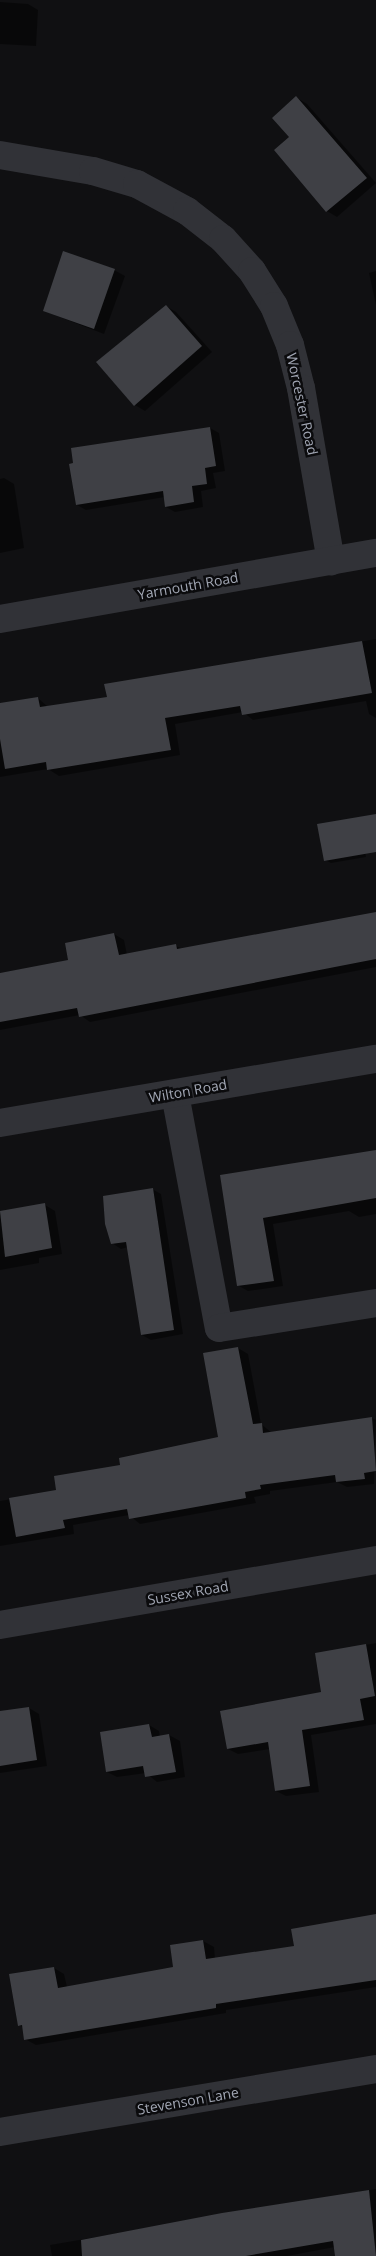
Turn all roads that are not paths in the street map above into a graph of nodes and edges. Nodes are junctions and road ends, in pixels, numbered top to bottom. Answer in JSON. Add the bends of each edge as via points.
{"nodes":[{"id":1,"x":0,"y":155,"type":"edge"},
{"id":2,"x":376,"y":553,"type":"edge"},
{"id":3,"x":331,"y":561,"type":"junction"},
{"id":4,"x":0,"y":619,"type":"edge"},
{"id":5,"x":376,"y":1059,"type":"edge"},
{"id":6,"x":175,"y":1094,"type":"junction"},
{"id":7,"x":0,"y":1123,"type":"edge"},
{"id":8,"x":376,"y":1303,"type":"edge"},
{"id":9,"x":376,"y":1560,"type":"edge"},
{"id":10,"x":0,"y":1625,"type":"edge"},
{"id":11,"x":376,"y":2069,"type":"edge"},
{"id":12,"x":0,"y":2132,"type":"edge"}],
"edges":[{"from":1,"to":3,"type":"street","name":"Worcester Road","via":[[93,171],[137,184],[187,211],[223,239],[252,271],[274,306],[290,345],[301,388]]},
{"from":2,"to":3,"type":"street","name":"Yarmouth Road"},
{"from":3,"to":4,"type":"street","name":"Yarmouth Road"},
{"from":5,"to":6,"type":"street","name":"Wilton Road"},
{"from":6,"to":7,"type":"street","name":"Wilton Road"},
{"from":6,"to":8,"type":"street","via":[[219,1328]]},
{"from":9,"to":10,"type":"street","name":"Sussex Road"},
{"from":11,"to":12,"type":"street","name":"Stevenson Lane"}]}
